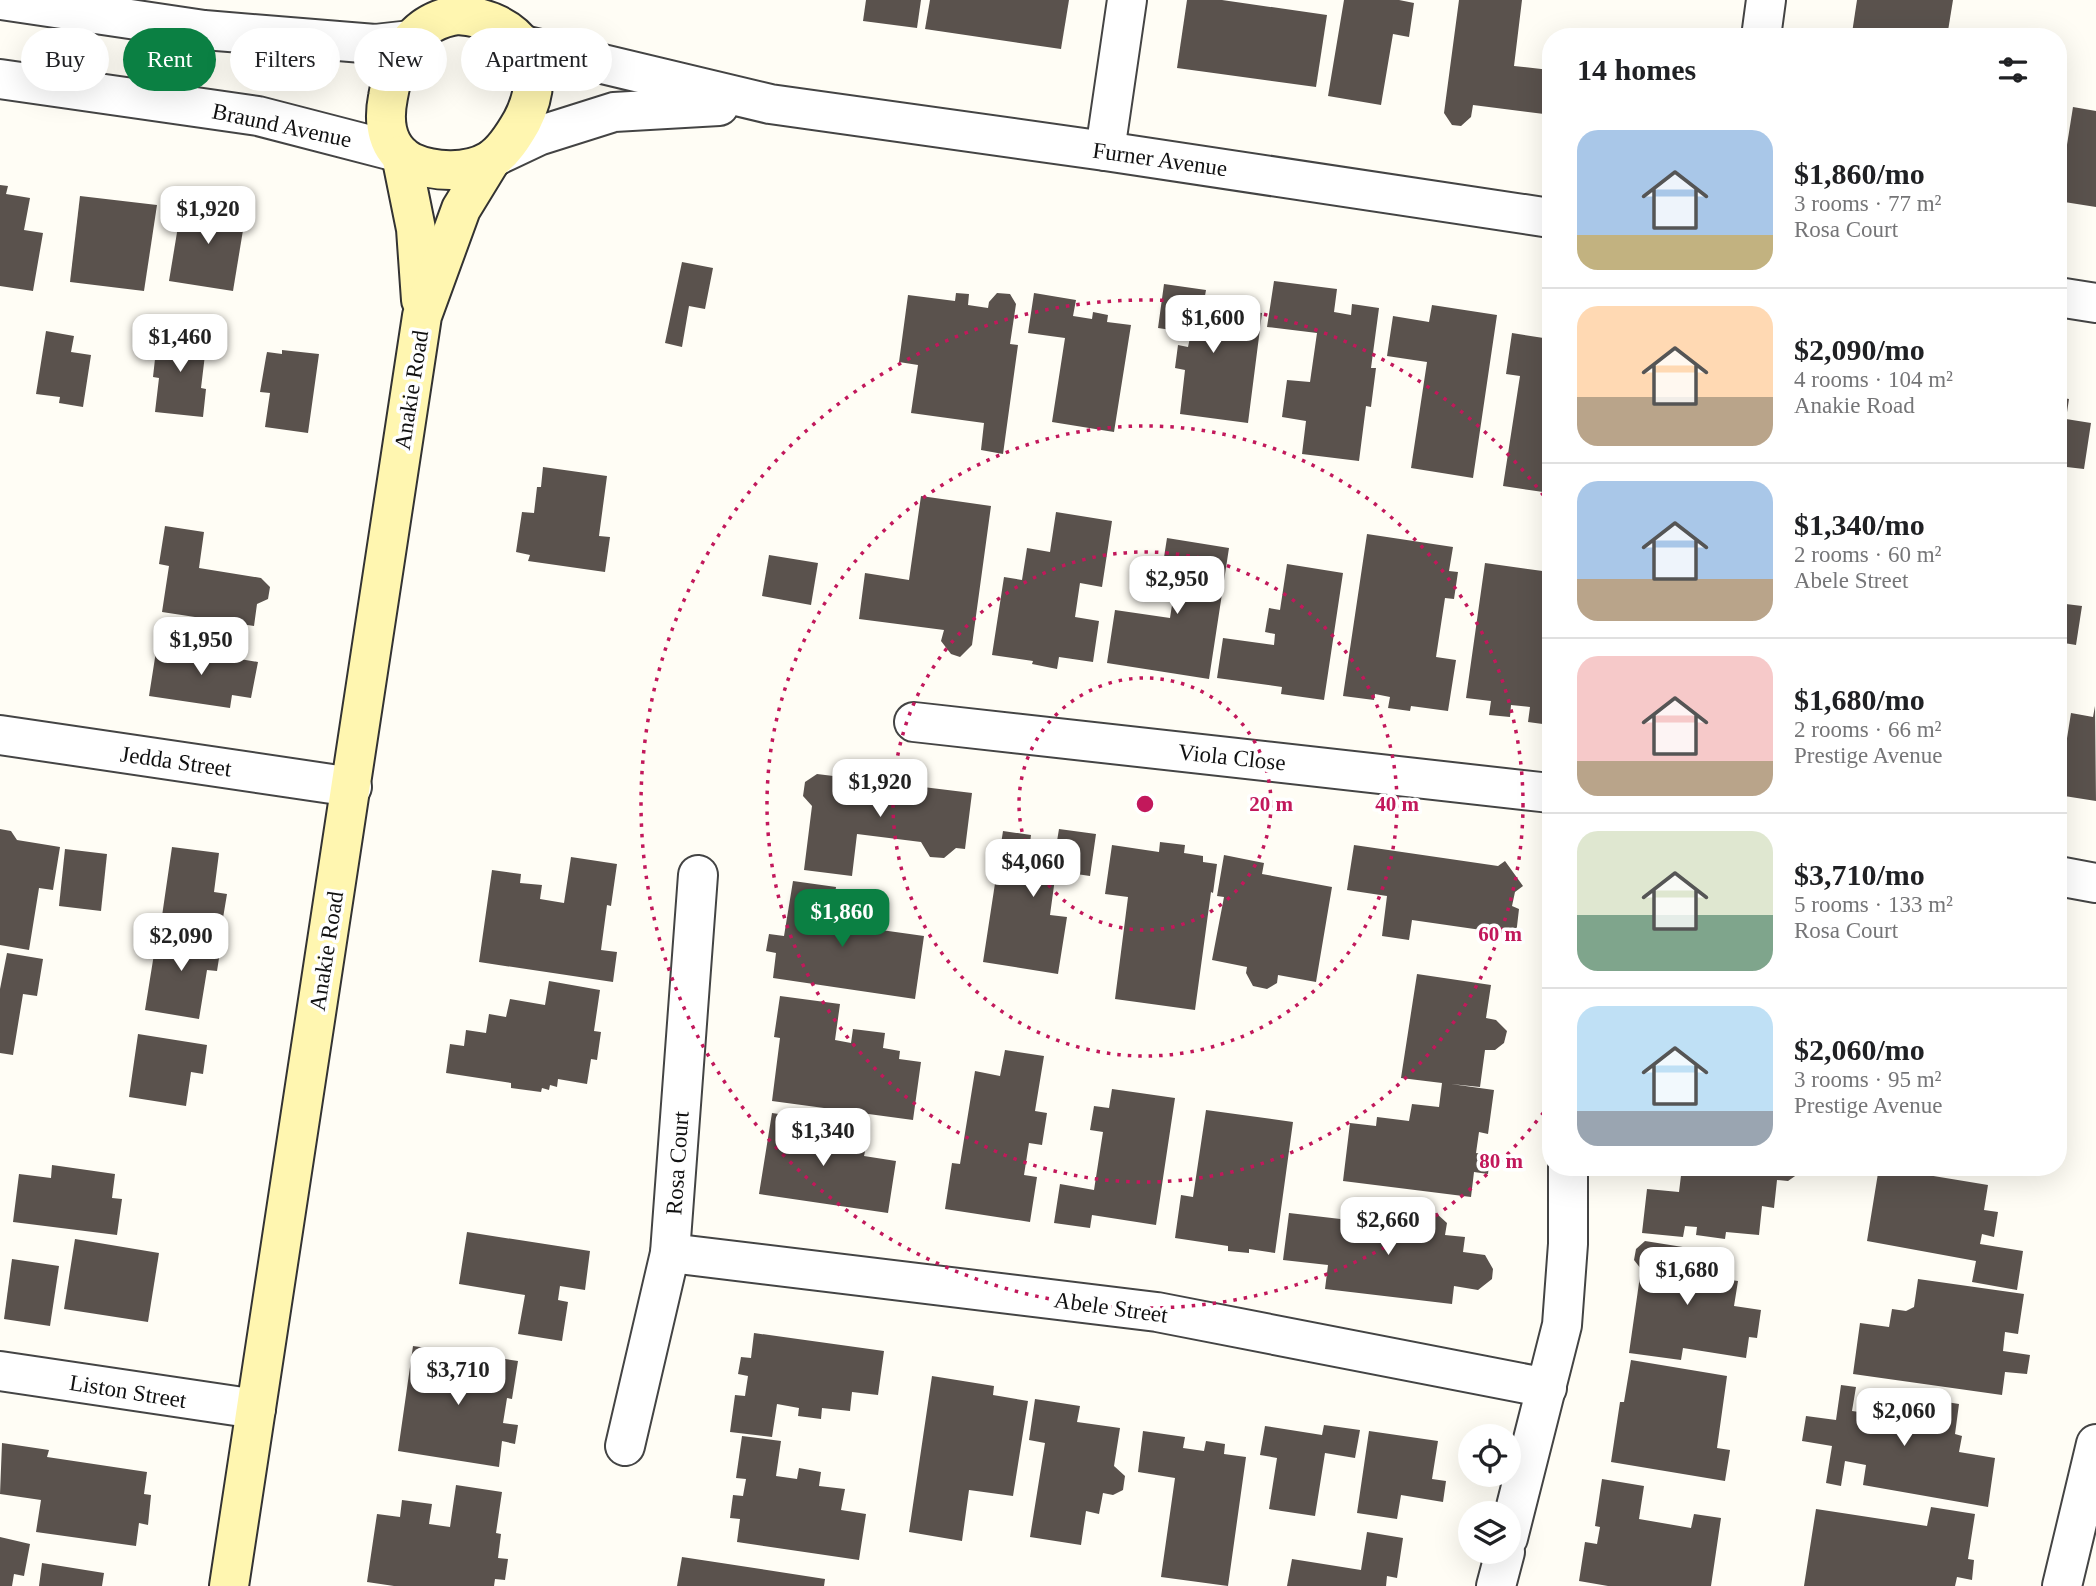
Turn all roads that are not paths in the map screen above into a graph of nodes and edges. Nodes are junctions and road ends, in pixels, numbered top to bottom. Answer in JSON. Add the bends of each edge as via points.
{"nodes":[{"id":1,"x":2,"y":0,"type":"edge"},
{"id":2,"x":500,"y":0,"type":"edge"},
{"id":3,"x":1127,"y":0,"type":"edge"},
{"id":4,"x":1766,"y":0,"type":"edge"},
{"id":5,"x":424,"y":23,"type":"edge"},
{"id":6,"x":502,"y":28,"type":"edge"},
{"id":7,"x":514,"y":28,"type":"edge"},
{"id":8,"x":1762,"y":28,"type":"edge"},
{"id":9,"x":612,"y":65,"type":"edge"},
{"id":10,"x":0,"y":79,"type":"edge"},
{"id":11,"x":531,"y":91,"type":"edge"},
{"id":12,"x":770,"y":104,"type":"junction"},
{"id":13,"x":1105,"y":151,"type":"junction"},
{"id":14,"x":399,"y":153,"type":"junction"},
{"id":15,"x":493,"y":158,"type":"junction"},
{"id":16,"x":1542,"y":217,"type":"edge"},
{"id":17,"x":2067,"y":298,"type":"edge"},
{"id":18,"x":2096,"y":303,"type":"edge"},
{"id":19,"x":422,"y":316,"type":"junction"},
{"id":20,"x":914,"y":722,"type":"dead end"},
{"id":21,"x":0,"y":735,"type":"edge"},
{"id":22,"x":352,"y":787,"type":"junction"},
{"id":23,"x":1542,"y":792,"type":"edge"},
{"id":24,"x":698,"y":875,"type":"dead end"},
{"id":25,"x":2067,"y":878,"type":"edge"},
{"id":26,"x":2096,"y":883,"type":"edge"},
{"id":27,"x":1568,"y":1176,"type":"edge"},
{"id":28,"x":670,"y":1253,"type":"junction"},
{"id":29,"x":0,"y":1371,"type":"edge"},
{"id":30,"x":1547,"y":1388,"type":"junction"},
{"id":31,"x":256,"y":1409,"type":"junction"},
{"id":32,"x":2096,"y":1444,"type":"edge"},
{"id":33,"x":625,"y":1446,"type":"dead end"},
{"id":34,"x":1518,"y":1501,"type":"edge"},
{"id":35,"x":1502,"y":1564,"type":"edge"},
{"id":36,"x":229,"y":1586,"type":"edge"},
{"id":37,"x":1496,"y":1586,"type":"edge"},
{"id":38,"x":2062,"y":1586,"type":"edge"}],
"edges":[{"from":1,"to":5,"type":"street","via":[[204,30],[375,44]]},
{"from":2,"to":7,"type":"main road"},
{"from":3,"to":13,"type":"street"},
{"from":4,"to":8,"type":"street"},
{"from":5,"to":6,"type":"main road","via":[[458,15]]},
{"from":5,"to":14,"type":"main road","via":[[395,71],[386,105],[387,132]]},
{"from":9,"to":12,"type":"street","name":"Furner Avenue"},
{"from":10,"to":14,"type":"street","name":"Braund Avenue","via":[[258,116]]},
{"from":11,"to":15,"type":"main road","via":[[517,129]]},
{"from":12,"to":13,"type":"street","name":"Furner Avenue"},
{"from":12,"to":15,"type":"street","name":"Furner Avenue","via":[[614,112],[538,136]]},
{"from":13,"to":16,"type":"street","name":"Furner Avenue"},
{"from":14,"to":15,"type":"main road","via":[[415,163],[443,170],[469,168]]},
{"from":14,"to":19,"type":"main road","name":"Anakie Road","via":[[416,229]]},
{"from":15,"to":19,"type":"main road","name":"Anakie Road","via":[[461,209]]},
{"from":17,"to":18,"type":"street"},
{"from":19,"to":22,"type":"main road","name":"Anakie Road"},
{"from":20,"to":23,"type":"street","name":"Viola Close"},
{"from":21,"to":22,"type":"street","name":"Jedda Street"},
{"from":22,"to":31,"type":"main road","name":"Anakie Road"},
{"from":24,"to":28,"type":"street","name":"Rosa Court"},
{"from":25,"to":26,"type":"street"},
{"from":27,"to":30,"type":"street","via":[[1562,1325]]},
{"from":28,"to":30,"type":"street","name":"Abele Street","via":[[1157,1312]]},
{"from":28,"to":33,"type":"street","name":"Rosa Court"},
{"from":29,"to":31,"type":"street","name":"Liston Street"},
{"from":30,"to":34,"type":"street"},
{"from":31,"to":36,"type":"main road","name":"Anakie Road"},
{"from":32,"to":38,"type":"street"},
{"from":35,"to":37,"type":"street"}]}
